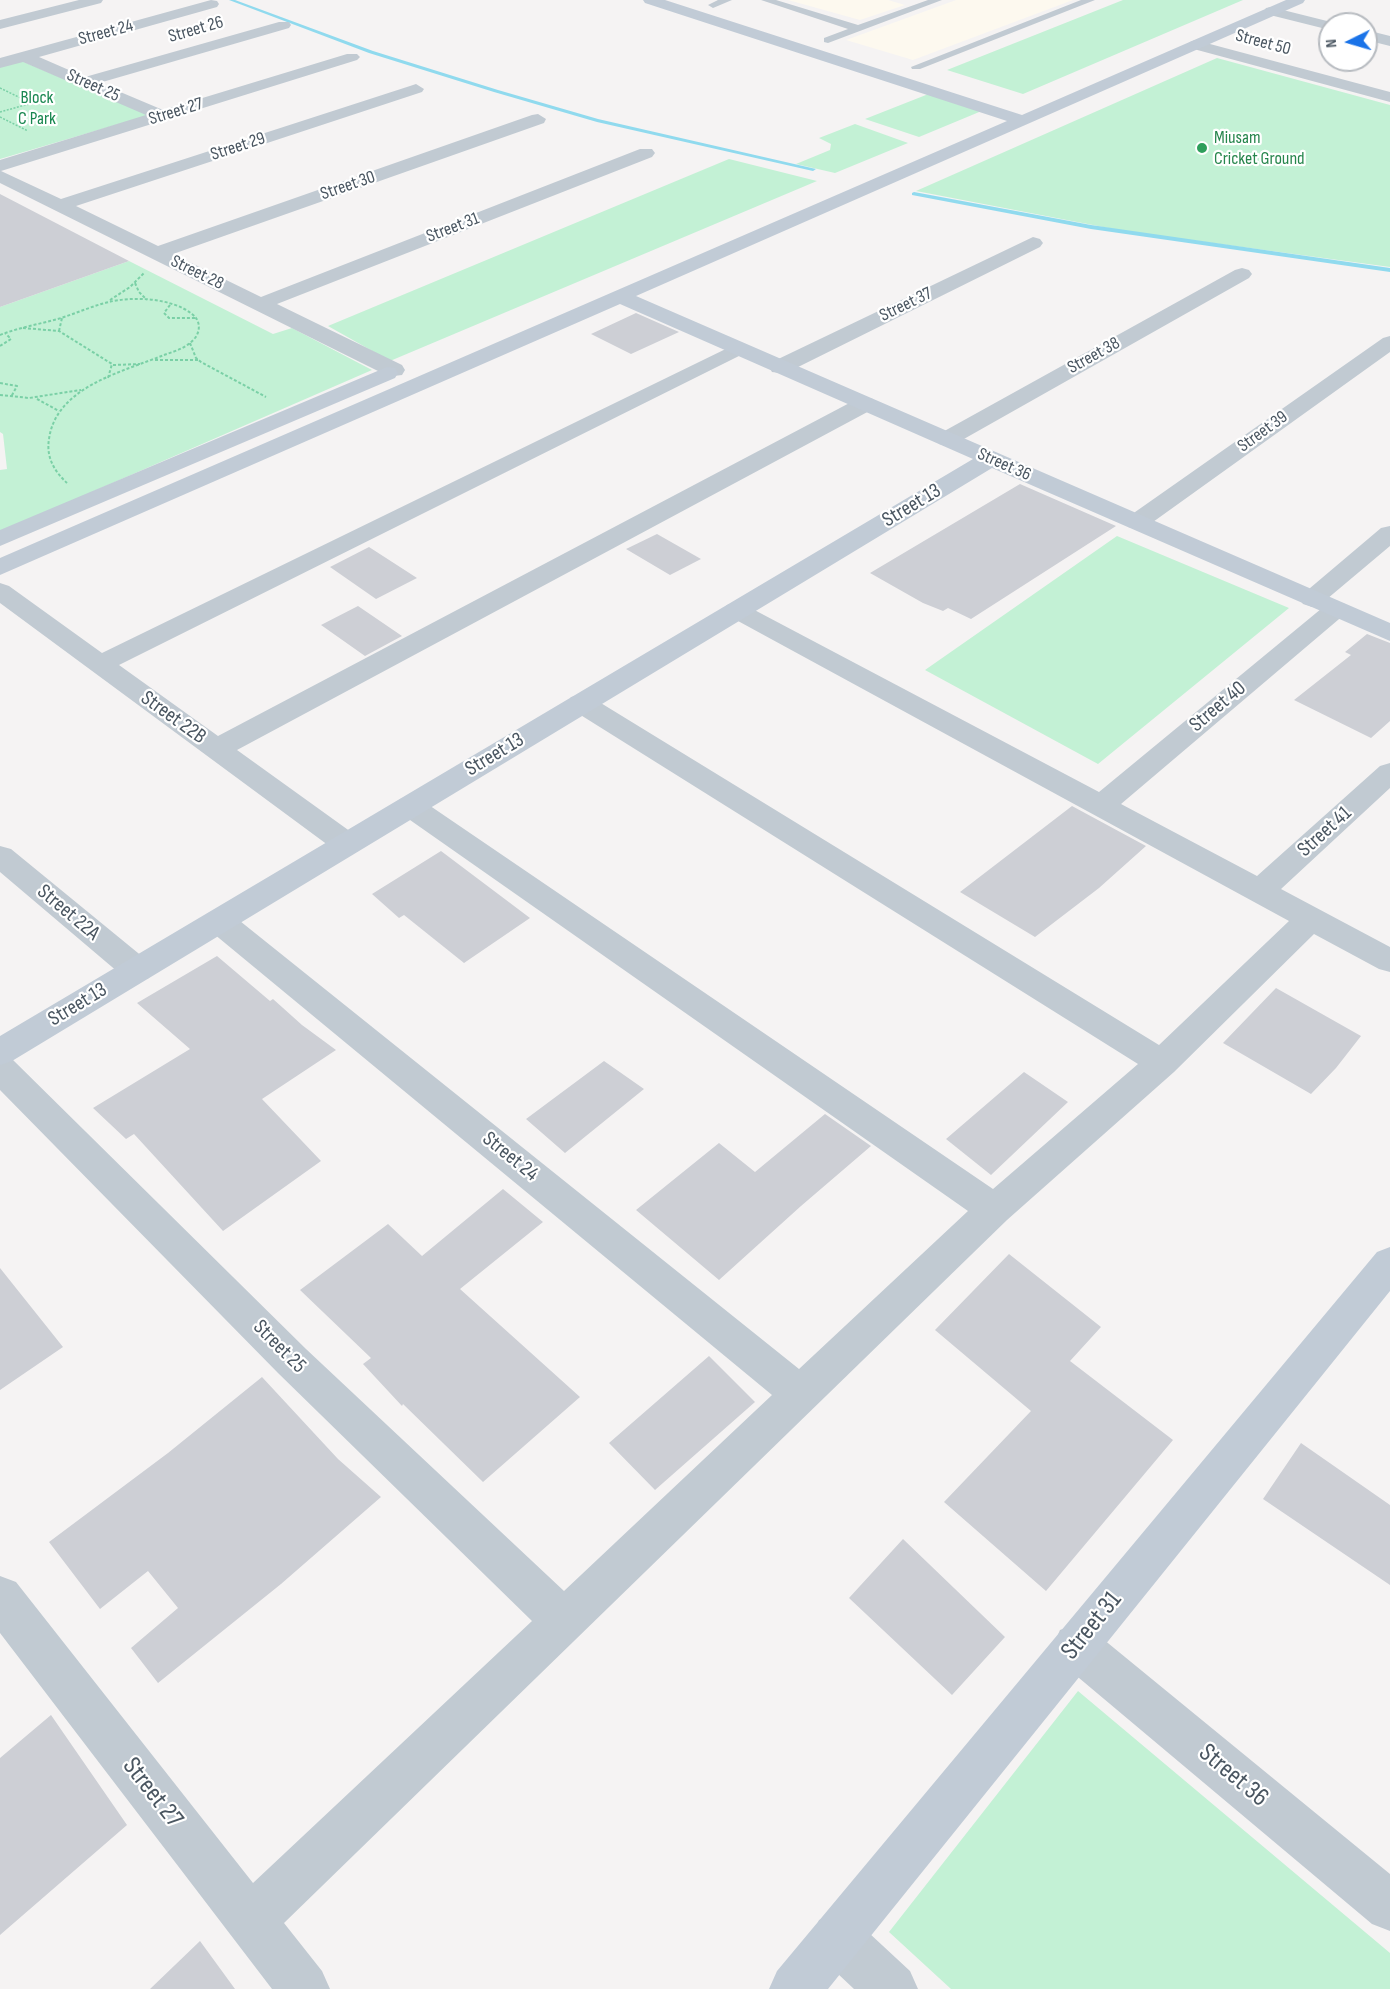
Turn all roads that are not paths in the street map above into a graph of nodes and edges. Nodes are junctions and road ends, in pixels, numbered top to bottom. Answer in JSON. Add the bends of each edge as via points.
{"nodes":[{"id":1,"x":96,"y":0,"type":"edge"},
{"id":2,"x":650,"y":0,"type":"edge"},
{"id":3,"x":698,"y":0,"type":"edge"},
{"id":4,"x":766,"y":0,"type":"edge"},
{"id":5,"x":912,"y":0,"type":"edge"},
{"id":6,"x":1090,"y":0,"type":"edge"},
{"id":7,"x":1252,"y":0,"type":"edge"},
{"id":8,"x":1298,"y":0,"type":"edge"},
{"id":9,"x":720,"y":2,"type":"edge"},
{"id":10,"x":931,"y":2,"type":"edge"},
{"id":11,"x":212,"y":4,"type":"dead end"},
{"id":12,"x":1271,"y":11,"type":"junction"},
{"id":13,"x":771,"y":23,"type":"dead end"},
{"id":14,"x":1318,"y":23,"type":"edge"},
{"id":15,"x":0,"y":25,"type":"edge"},
{"id":16,"x":284,"y":25,"type":"dead end"},
{"id":17,"x":859,"y":29,"type":"junction"},
{"id":18,"x":1189,"y":37,"type":"junction"},
{"id":19,"x":822,"y":38,"type":"joint"},
{"id":20,"x":850,"y":46,"type":"dead end"},
{"id":21,"x":24,"y":56,"type":"junction"},
{"id":22,"x":352,"y":57,"type":"dead end"},
{"id":23,"x":0,"y":63,"type":"edge"},
{"id":24,"x":910,"y":65,"type":"joint"},
{"id":25,"x":938,"y":73,"type":"dead end"},
{"id":26,"x":89,"y":84,"type":"junction"},
{"id":27,"x":416,"y":89,"type":"dead end"},
{"id":28,"x":1390,"y":97,"type":"edge"},
{"id":29,"x":1035,"y":103,"type":"junction"},
{"id":30,"x":996,"y":110,"type":"junction"},
{"id":31,"x":162,"y":116,"type":"junction"},
{"id":32,"x":538,"y":119,"type":"dead end"},
{"id":33,"x":1022,"y":120,"type":"junction"},
{"id":34,"x":971,"y":121,"type":"dead end"},
{"id":35,"x":646,"y":153,"type":"dead end"},
{"id":36,"x":0,"y":166,"type":"edge"},
{"id":37,"x":0,"y":176,"type":"edge"},
{"id":38,"x":61,"y":205,"type":"junction"},
{"id":39,"x":1033,"y":243,"type":"dead end"},
{"id":40,"x":163,"y":256,"type":"junction"},
{"id":41,"x":1242,"y":273,"type":"dead end"},
{"id":42,"x":619,"y":296,"type":"junction"},
{"id":43,"x":261,"y":304,"type":"junction"},
{"id":44,"x":515,"y":318,"type":"dead end"},
{"id":45,"x":541,"y":330,"type":"junction"},
{"id":46,"x":1390,"y":342,"type":"edge"},
{"id":47,"x":738,"y":349,"type":"junction"},
{"id":48,"x":416,"y":361,"type":"dead end"},
{"id":49,"x":780,"y":367,"type":"junction"},
{"id":50,"x":394,"y":370,"type":"junction"},
{"id":51,"x":865,"y":404,"type":"junction"},
{"id":52,"x":947,"y":439,"type":"junction"},
{"id":53,"x":990,"y":459,"type":"junction"},
{"id":54,"x":110,"y":492,"type":"junction"},
{"id":55,"x":131,"y":510,"type":"junction"},
{"id":56,"x":1137,"y":522,"type":"junction"},
{"id":57,"x":1390,"y":533,"type":"edge"},
{"id":58,"x":0,"y":539,"type":"edge"},
{"id":59,"x":0,"y":567,"type":"edge"},
{"id":60,"x":0,"y":591,"type":"edge"},
{"id":61,"x":1324,"y":604,"type":"junction"},
{"id":62,"x":736,"y":610,"type":"junction"},
{"id":63,"x":1390,"y":633,"type":"edge"},
{"id":64,"x":100,"y":664,"type":"junction"},
{"id":65,"x":581,"y":703,"type":"junction"},
{"id":66,"x":216,"y":749,"type":"junction"},
{"id":67,"x":1390,"y":772,"type":"edge"},
{"id":68,"x":410,"y":806,"type":"junction"},
{"id":69,"x":1101,"y":806,"type":"junction"},
{"id":70,"x":347,"y":844,"type":"junction"},
{"id":71,"x":0,"y":856,"type":"edge"},
{"id":72,"x":1259,"y":892,"type":"junction"},
{"id":73,"x":1310,"y":919,"type":"junction"},
{"id":74,"x":219,"y":921,"type":"junction"},
{"id":75,"x":1390,"y":961,"type":"edge"},
{"id":76,"x":137,"y":970,"type":"junction"},
{"id":77,"x":0,"y":1052,"type":"edge"},
{"id":78,"x":1162,"y":1063,"type":"junction"},
{"id":79,"x":0,"y":1068,"type":"edge"},
{"id":80,"x":994,"y":1209,"type":"junction"},
{"id":81,"x":1390,"y":1263,"type":"edge"},
{"id":82,"x":800,"y":1394,"type":"junction"},
{"id":83,"x":0,"y":1597,"type":"edge"},
{"id":84,"x":563,"y":1621,"type":"junction"},
{"id":85,"x":1076,"y":1646,"type":"junction"},
{"id":86,"x":1390,"y":1906,"type":"edge"},
{"id":87,"x":251,"y":1920,"type":"junction"},
{"id":88,"x":837,"y":1938,"type":"junction"},
{"id":89,"x":304,"y":1989,"type":"edge"},
{"id":90,"x":795,"y":1989,"type":"edge"},
{"id":91,"x":892,"y":1989,"type":"edge"}],
"edges":[{"from":1,"to":15,"type":"street"},
{"from":2,"to":30,"type":"street"},
{"from":3,"to":9,"type":"street"},
{"from":4,"to":17,"type":"lane"},
{"from":5,"to":10,"type":"lane"},
{"from":6,"to":24,"type":"lane"},
{"from":7,"to":18,"type":"street"},
{"from":8,"to":12,"type":"street"},
{"from":9,"to":13,"type":"street"},
{"from":10,"to":17,"type":"lane"},
{"from":11,"to":21,"type":"street","name":"Street 24"},
{"from":12,"to":14,"type":"street"},
{"from":12,"to":18,"type":"street"},
{"from":16,"to":26,"type":"street","name":"Street 26"},
{"from":17,"to":19,"type":"lane"},
{"from":18,"to":28,"type":"street","name":"Street 50"},
{"from":18,"to":29,"type":"street"},
{"from":19,"to":20,"type":"street"},
{"from":21,"to":23,"type":"street","name":"Street 24"},
{"from":21,"to":26,"type":"street","name":"Street 25"},
{"from":22,"to":31,"type":"street","name":"Street 27"},
{"from":24,"to":25,"type":"street"},
{"from":26,"to":31,"type":"street","name":"Street 25"},
{"from":27,"to":38,"type":"street","name":"Street 29"},
{"from":29,"to":30,"type":"street"},
{"from":29,"to":33,"type":"street"},
{"from":30,"to":33,"type":"street"},
{"from":30,"to":34,"type":"street"},
{"from":31,"to":36,"type":"street","name":"Street 27"},
{"from":32,"to":40,"type":"street","name":"Street 30"},
{"from":33,"to":42,"type":"street"},
{"from":35,"to":43,"type":"street","name":"Street 31"},
{"from":37,"to":38,"type":"street","name":"Street 28"},
{"from":38,"to":40,"type":"street","name":"Street 28"},
{"from":39,"to":49,"type":"street","name":"Street 37"},
{"from":40,"to":43,"type":"street","name":"Street 28"},
{"from":41,"to":52,"type":"street","name":"Street 38"},
{"from":42,"to":45,"type":"street"},
{"from":42,"to":47,"type":"street","name":"Street 36"},
{"from":43,"to":50,"type":"street","name":"Street 28"},
{"from":44,"to":45,"type":"street"},
{"from":45,"to":55,"type":"street"},
{"from":46,"to":56,"type":"street","name":"Street 39"},
{"from":47,"to":49,"type":"street","name":"Street 36"},
{"from":47,"to":64,"type":"street"},
{"from":48,"to":50,"type":"street"},
{"from":49,"to":51,"type":"street","name":"Street 36"},
{"from":50,"to":54,"type":"street"},
{"from":51,"to":52,"type":"street","name":"Street 36"},
{"from":51,"to":66,"type":"street"},
{"from":52,"to":53,"type":"street","name":"Street 36"},
{"from":53,"to":56,"type":"street","name":"Street 36"},
{"from":53,"to":62,"type":"street","name":"Street 13"},
{"from":54,"to":55,"type":"street"},
{"from":54,"to":58,"type":"street"},
{"from":55,"to":59,"type":"street"},
{"from":56,"to":61,"type":"street","name":"Street 36"},
{"from":57,"to":61,"type":"street","name":"Street 40"},
{"from":60,"to":64,"type":"street","name":"Street 22B"},
{"from":61,"to":63,"type":"street","name":"Street 36"},
{"from":61,"to":69,"type":"street","name":"Street 40"},
{"from":62,"to":65,"type":"street","name":"Street 13"},
{"from":62,"to":69,"type":"street"},
{"from":64,"to":66,"type":"street","name":"Street 22B"},
{"from":65,"to":68,"type":"street","name":"Street 13"},
{"from":65,"to":78,"type":"street"},
{"from":66,"to":70,"type":"street","name":"Street 22B"},
{"from":67,"to":72,"type":"street","name":"Street 41"},
{"from":68,"to":70,"type":"street","name":"Street 13"},
{"from":68,"to":80,"type":"street"},
{"from":69,"to":72,"type":"street"},
{"from":70,"to":74,"type":"street","name":"Street 13"},
{"from":71,"to":76,"type":"street","name":"Street 22A"},
{"from":72,"to":73,"type":"street"},
{"from":73,"to":75,"type":"street"},
{"from":73,"to":78,"type":"street"},
{"from":74,"to":76,"type":"street","name":"Street 13"},
{"from":74,"to":82,"type":"street","name":"Street 24"},
{"from":76,"to":77,"type":"street","name":"Street 13"},
{"from":78,"to":80,"type":"street"},
{"from":79,"to":84,"type":"street","name":"Street 25","via":[[291,1361]]},
{"from":80,"to":82,"type":"street"},
{"from":81,"to":85,"type":"street","name":"Street 31"},
{"from":82,"to":84,"type":"street"},
{"from":83,"to":87,"type":"street","name":"Street 27"},
{"from":84,"to":87,"type":"street"},
{"from":85,"to":86,"type":"street","name":"Street 36"},
{"from":85,"to":88,"type":"street","name":"Street 31"},
{"from":87,"to":89,"type":"street","name":"Street 27"},
{"from":88,"to":90,"type":"street","name":"Street 31"},
{"from":88,"to":91,"type":"street"}]}
